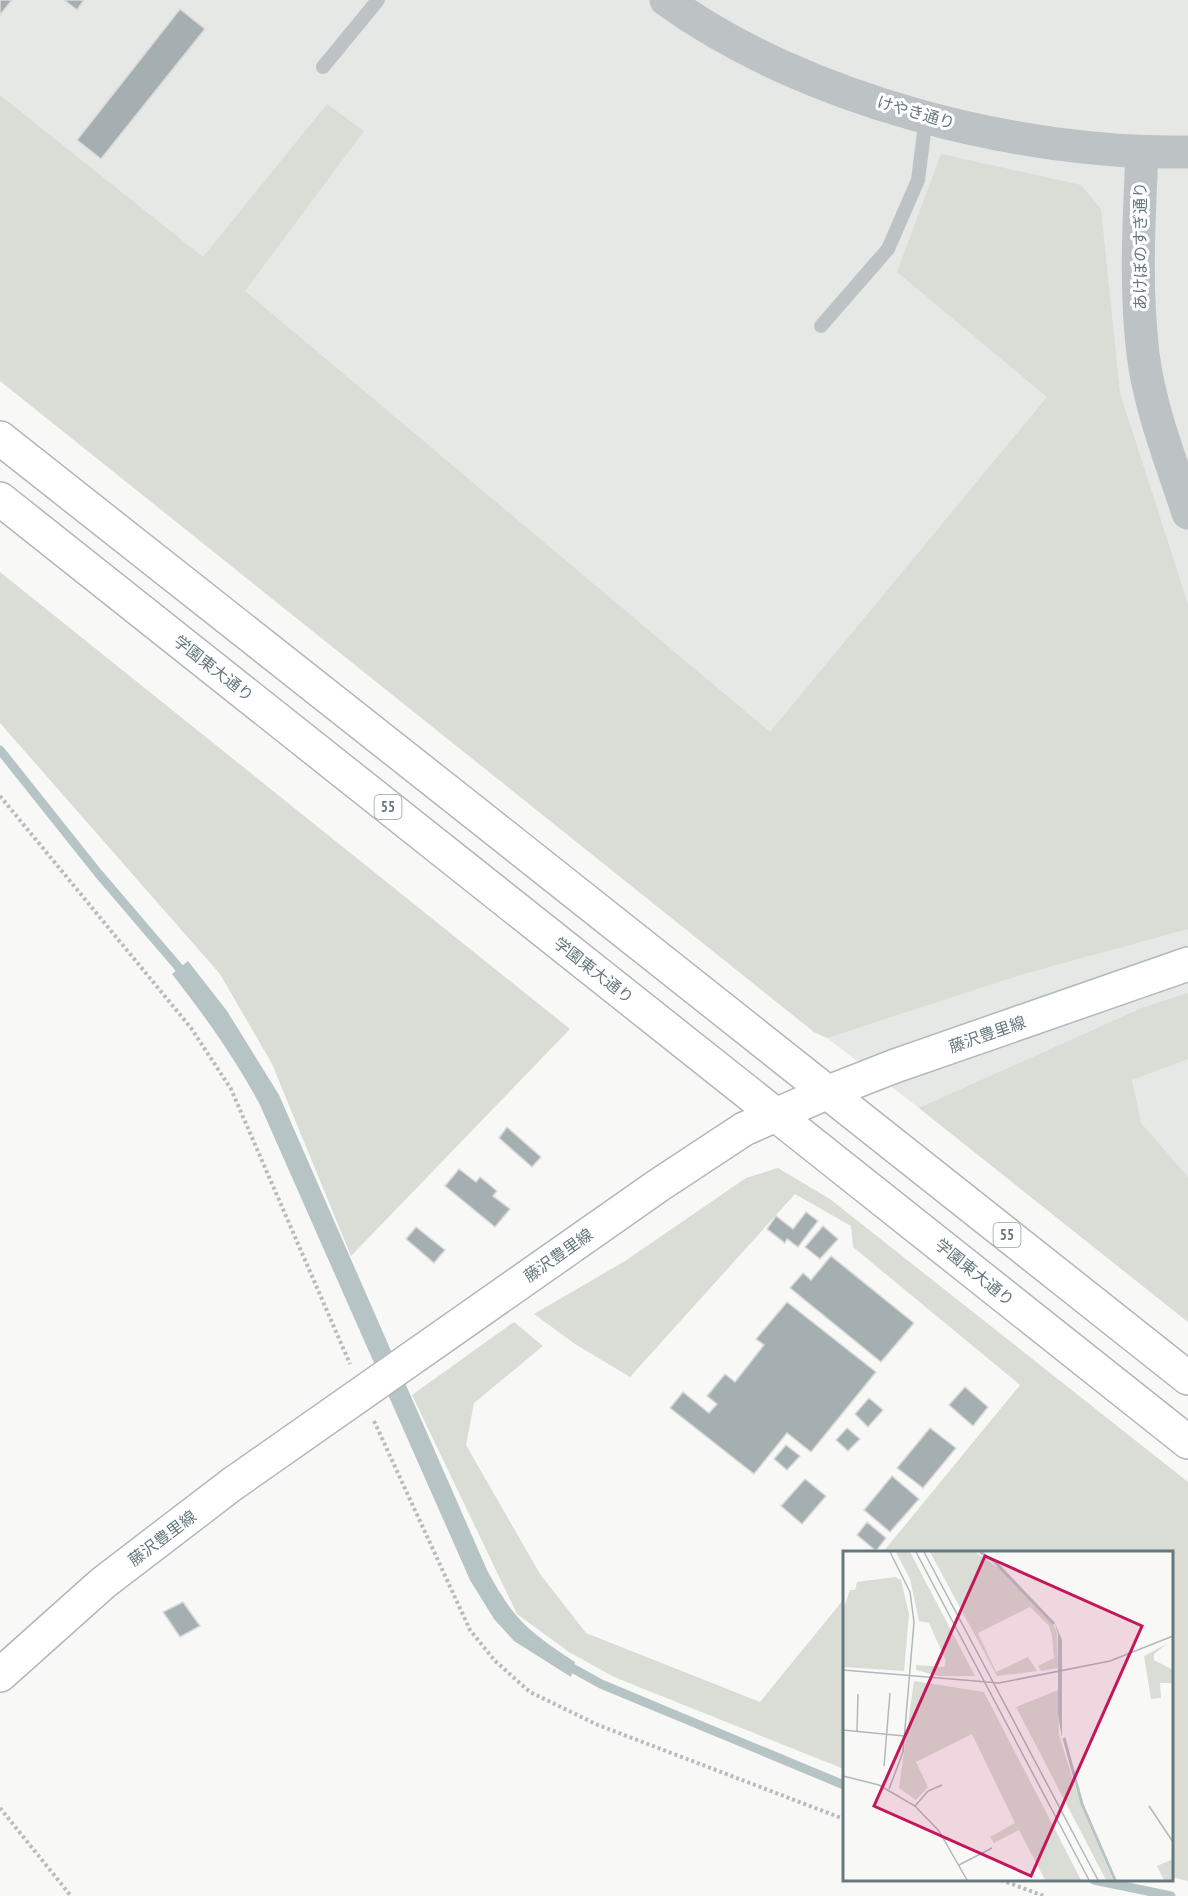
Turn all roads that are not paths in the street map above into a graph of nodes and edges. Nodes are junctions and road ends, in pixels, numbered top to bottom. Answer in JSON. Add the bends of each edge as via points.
{"nodes":[{"id":1,"x":378,"y":0,"type":"edge"},
{"id":2,"x":666,"y":0,"type":"edge"},
{"id":3,"x":323,"y":67,"type":"dead end"},
{"id":4,"x":926,"y":117,"type":"junction"},
{"id":5,"x":1188,"y":152,"type":"edge"},
{"id":6,"x":1142,"y":153,"type":"junction"},
{"id":7,"x":820,"y":326,"type":"dead end"},
{"id":8,"x":0,"y":438,"type":"edge"},
{"id":9,"x":0,"y":499,"type":"edge"},
{"id":10,"x":1188,"y":513,"type":"edge"},
{"id":11,"x":1188,"y":964,"type":"edge"},
{"id":12,"x":826,"y":1093,"type":"junction"},
{"id":13,"x":776,"y":1114,"type":"junction"},
{"id":14,"x":1188,"y":1378,"type":"edge"},
{"id":15,"x":1188,"y":1442,"type":"edge"},
{"id":16,"x":0,"y":1675,"type":"edge"}],
"edges":[{"from":1,"to":3,"type":"lane"},
{"from":2,"to":4,"type":"street","name":"けやき通り","via":[[703,26],[775,64]]},
{"from":4,"to":6,"type":"street","name":"けやき通り","via":[[1072,148]]},
{"from":4,"to":7,"type":"lane","via":[[918,180],[888,249]]},
{"from":5,"to":6,"type":"street","name":"けやき通り"},
{"from":6,"to":10,"type":"street","name":"あけぼのすぎ通り","via":[[1137,286],[1143,356],[1158,424]]},
{"from":8,"to":12,"type":"main road","number":"55","via":[[592,903]]},
{"from":9,"to":13,"type":"main road","name":"学園東大通り","number":"55"},
{"from":11,"to":12,"type":"main road","name":"藤沢豊里線"},
{"from":12,"to":13,"type":"main road","name":"藤沢豊里線"},
{"from":12,"to":14,"type":"main road","number":"55"},
{"from":13,"to":15,"type":"main road","name":"学園東大通り","number":"55"},
{"from":13,"to":16,"type":"main road","name":"藤沢豊里線","via":[[744,1129],[659,1185],[231,1485],[103,1583]]}]}
